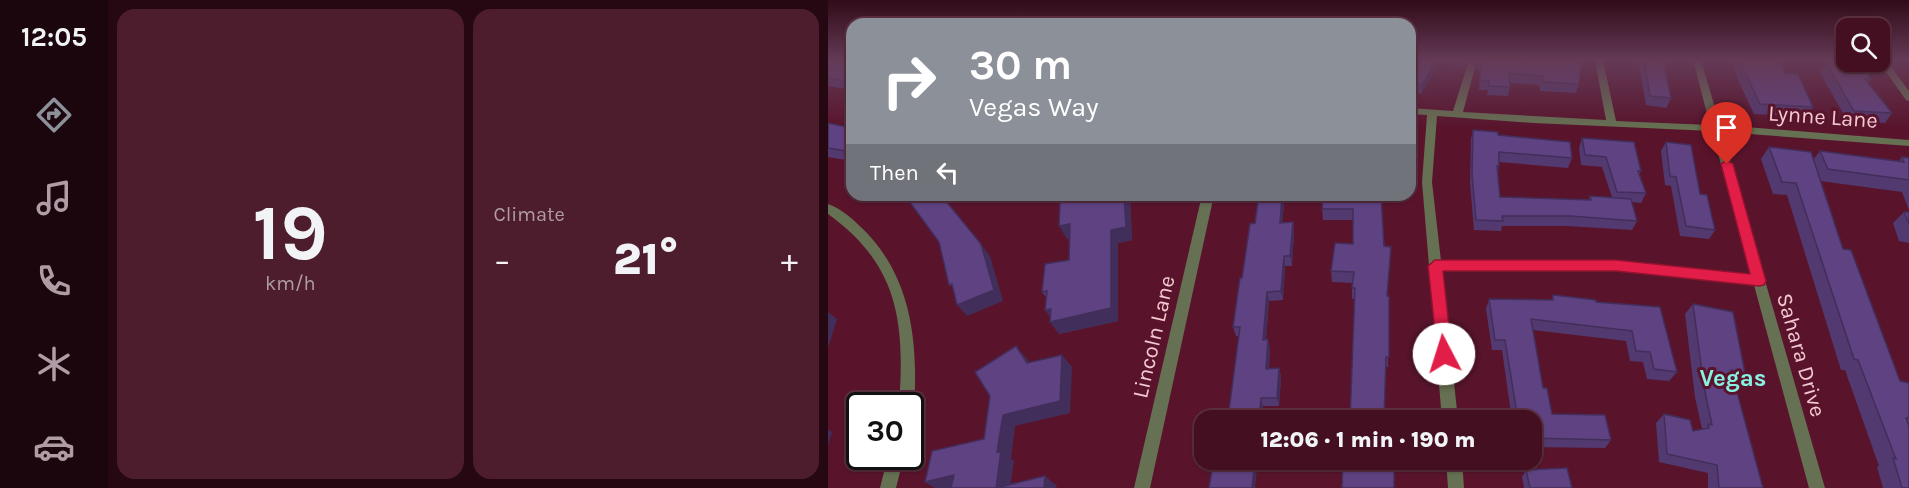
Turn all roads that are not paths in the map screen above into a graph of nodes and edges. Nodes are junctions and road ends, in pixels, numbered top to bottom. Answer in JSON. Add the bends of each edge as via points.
{"nodes":[{"id":1,"x":1466,"y":83,"type":"edge"},
{"id":2,"x":1604,"y":83,"type":"edge"},
{"id":3,"x":1703,"y":83,"type":"edge"},
{"id":4,"x":1898,"y":83,"type":"edge"},
{"id":5,"x":1909,"y":98,"type":"edge"},
{"id":6,"x":1416,"y":112,"type":"edge"},
{"id":7,"x":1432,"y":113,"type":"junction"},
{"id":8,"x":1457,"y":115,"type":"junction"},
{"id":9,"x":1612,"y":124,"type":"junction"},
{"id":10,"x":1717,"y":128,"type":"junction"},
{"id":11,"x":1909,"y":143,"type":"edge"},
{"id":12,"x":1207,"y":201,"type":"edge"},
{"id":13,"x":828,"y":208,"type":"edge"},
{"id":14,"x":1435,"y":266,"type":"junction"},
{"id":15,"x":1759,"y":281,"type":"junction"},
{"id":16,"x":907,"y":392,"type":"edge"},
{"id":17,"x":1449,"y":410,"type":"edge"},
{"id":18,"x":892,"y":470,"type":"edge"},
{"id":19,"x":1455,"y":470,"type":"edge"},
{"id":20,"x":888,"y":488,"type":"edge"},
{"id":21,"x":1142,"y":488,"type":"edge"},
{"id":22,"x":1456,"y":488,"type":"edge"},
{"id":23,"x":1817,"y":488,"type":"edge"}],
"edges":[{"from":1,"to":8,"type":"street"},
{"from":2,"to":9,"type":"street"},
{"from":3,"to":10,"type":"street","name":"Sahara Drive"},
{"from":4,"to":5,"type":"street"},
{"from":6,"to":7,"type":"street","name":"Lynne Lane"},
{"from":7,"to":8,"type":"street","name":"Lynne Lane"},
{"from":7,"to":14,"type":"street","via":[[1427,176]]},
{"from":8,"to":9,"type":"street","name":"Lynne Lane"},
{"from":9,"to":10,"type":"street","name":"Lynne Lane"},
{"from":10,"to":11,"type":"street","name":"Lynne Lane"},
{"from":10,"to":15,"type":"street","name":"Sahara Drive"},
{"from":12,"to":21,"type":"street","name":"Lincoln Lane"},
{"from":13,"to":16,"type":"street","via":[[869,240],[886,264],[899,294],[908,333]]},
{"from":14,"to":15,"type":"street","via":[[1616,266]]},
{"from":14,"to":17,"type":"street"},
{"from":15,"to":23,"type":"street","name":"Sahara Drive"},
{"from":18,"to":20,"type":"street"},
{"from":19,"to":22,"type":"street"}]}
